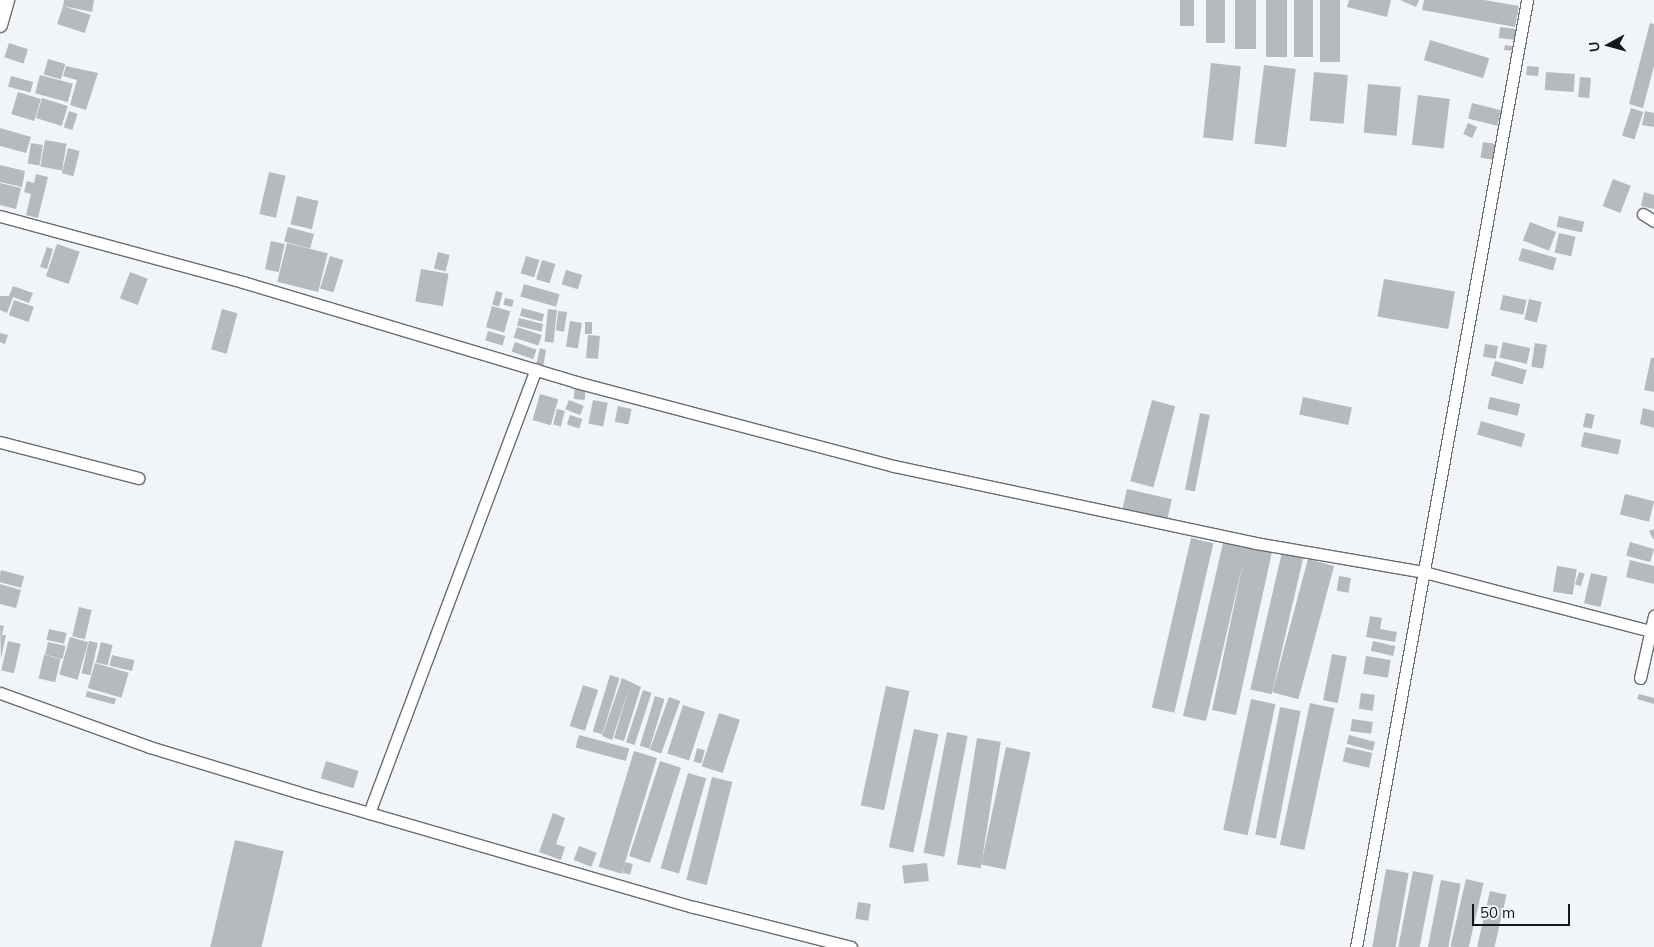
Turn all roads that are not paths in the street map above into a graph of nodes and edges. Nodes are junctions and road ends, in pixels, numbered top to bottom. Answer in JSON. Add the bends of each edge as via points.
{"nodes":[{"id":1,"x":7,"y":0,"type":"edge"},
{"id":2,"x":1527,"y":0,"type":"edge"},
{"id":3,"x":0,"y":25,"type":"edge"},
{"id":4,"x":1643,"y":214,"type":"dead end"},
{"id":5,"x":0,"y":216,"type":"edge"},
{"id":6,"x":1654,"y":221,"type":"edge"},
{"id":7,"x":536,"y":369,"type":"junction"},
{"id":8,"x":0,"y":442,"type":"edge"},
{"id":9,"x":138,"y":478,"type":"dead end"},
{"id":10,"x":1424,"y":572,"type":"junction"},
{"id":11,"x":1654,"y":616,"type":"edge"},
{"id":12,"x":1650,"y":631,"type":"junction"},
{"id":13,"x":1640,"y":678,"type":"dead end"},
{"id":14,"x":0,"y":693,"type":"edge"},
{"id":15,"x":369,"y":813,"type":"junction"},
{"id":16,"x":851,"y":947,"type":"edge"},
{"id":17,"x":1356,"y":947,"type":"edge"}],
"edges":[{"from":1,"to":3,"type":"street"},
{"from":2,"to":10,"type":"street"},
{"from":4,"to":6,"type":"street"},
{"from":5,"to":7,"type":"street","via":[[243,282]]},
{"from":7,"to":10,"type":"street","via":[[962,483],[1256,543]]},
{"from":7,"to":15,"type":"street"},
{"from":8,"to":9,"type":"street"},
{"from":10,"to":12,"type":"street"},
{"from":10,"to":17,"type":"street"},
{"from":11,"to":12,"type":"street"},
{"from":12,"to":13,"type":"street"},
{"from":14,"to":15,"type":"street","via":[[150,747]]},
{"from":15,"to":16,"type":"street","via":[[694,907]]}]}
